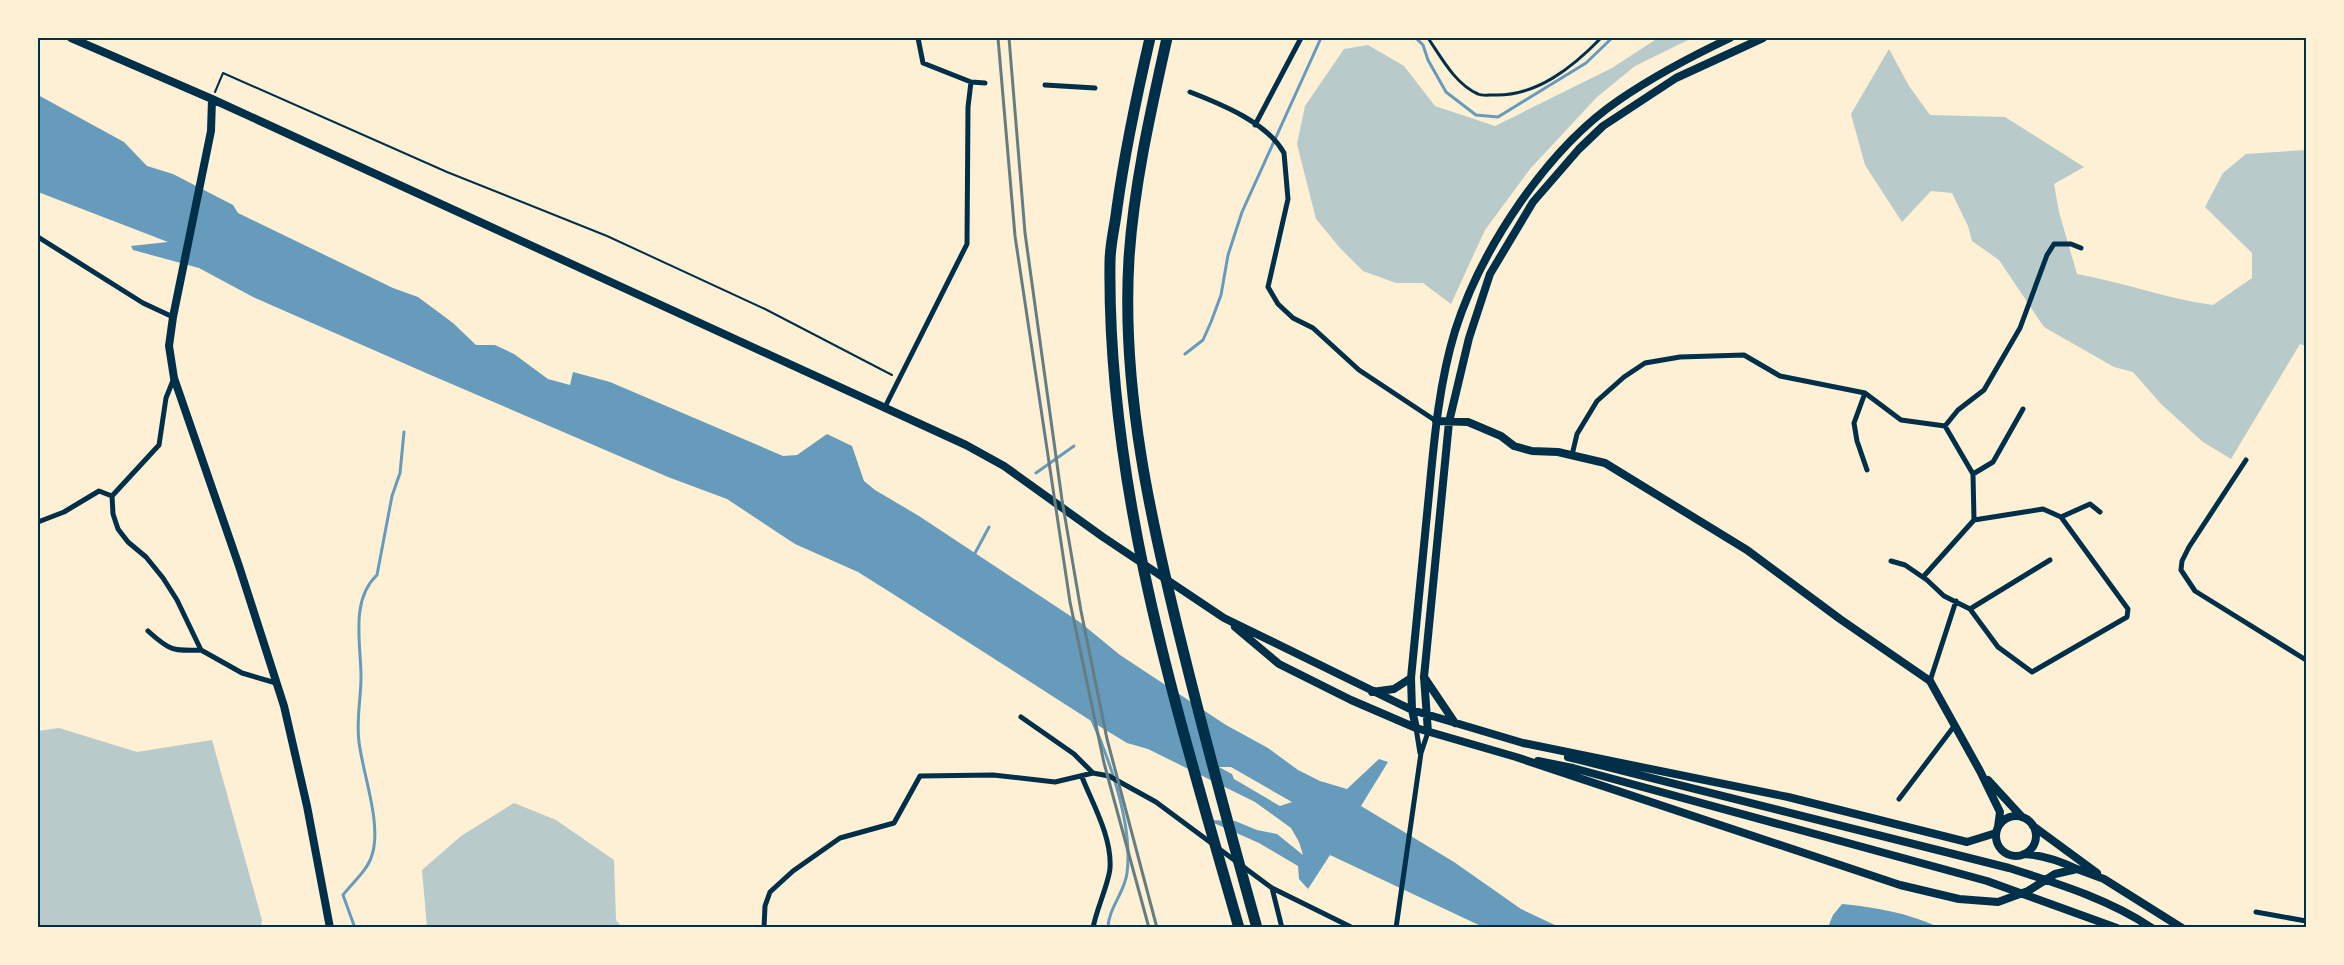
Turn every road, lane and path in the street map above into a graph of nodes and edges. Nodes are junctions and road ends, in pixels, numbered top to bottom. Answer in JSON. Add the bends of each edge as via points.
{"nodes":[{"id":1,"x":71,"y":38,"type":"edge"},
{"id":2,"x":918,"y":38,"type":"edge"},
{"id":3,"x":1150,"y":38,"type":"edge"},
{"id":4,"x":1168,"y":38,"type":"edge"},
{"id":5,"x":1301,"y":38,"type":"edge"},
{"id":6,"x":1428,"y":38,"type":"edge"},
{"id":7,"x":1601,"y":38,"type":"edge"},
{"id":8,"x":1730,"y":38,"type":"edge"},
{"id":9,"x":1763,"y":38,"type":"edge"},
{"id":10,"x":971,"y":82,"type":"junction"},
{"id":11,"x":985,"y":83,"type":"dead end"},
{"id":12,"x":1045,"y":85,"type":"dead end"},
{"id":13,"x":1096,"y":88,"type":"dead end"},
{"id":14,"x":1190,"y":92,"type":"dead end"},
{"id":15,"x":212,"y":99,"type":"junction"},
{"id":16,"x":1255,"y":125,"type":"junction"},
{"id":17,"x":38,"y":237,"type":"edge"},
{"id":18,"x":2081,"y":248,"type":"dead end"},
{"id":19,"x":173,"y":317,"type":"junction"},
{"id":20,"x":174,"y":378,"type":"junction"},
{"id":21,"x":899,"y":378,"type":"junction"},
{"id":22,"x":1865,"y":393,"type":"junction"},
{"id":23,"x":885,"y":407,"type":"junction"},
{"id":24,"x":2023,"y":409,"type":"dead end"},
{"id":25,"x":1436,"y":420,"type":"junction"},
{"id":26,"x":1449,"y":422,"type":"junction"},
{"id":27,"x":1945,"y":426,"type":"junction"},
{"id":28,"x":1572,"y":455,"type":"junction"},
{"id":29,"x":2246,"y":460,"type":"dead end"},
{"id":30,"x":1867,"y":470,"type":"dead end"},
{"id":31,"x":1973,"y":474,"type":"junction"},
{"id":32,"x":112,"y":496,"type":"junction"},
{"id":33,"x":2100,"y":512,"type":"dead end"},
{"id":34,"x":2061,"y":516,"type":"junction"},
{"id":35,"x":1974,"y":520,"type":"junction"},
{"id":36,"x":38,"y":522,"type":"edge"},
{"id":37,"x":2050,"y":560,"type":"dead end"},
{"id":38,"x":1891,"y":561,"type":"dead end"},
{"id":39,"x":1923,"y":577,"type":"junction"},
{"id":40,"x":1956,"y":601,"type":"junction"},
{"id":41,"x":1970,"y":609,"type":"junction"},
{"id":42,"x":1224,"y":618,"type":"junction"},
{"id":43,"x":148,"y":631,"type":"dead end"},
{"id":44,"x":202,"y":650,"type":"junction"},
{"id":45,"x":2306,"y":660,"type":"edge"},
{"id":46,"x":1424,"y":677,"type":"junction"},
{"id":47,"x":1411,"y":678,"type":"junction"},
{"id":48,"x":1930,"y":680,"type":"junction"},
{"id":49,"x":276,"y":683,"type":"junction"},
{"id":50,"x":1372,"y":692,"type":"junction"},
{"id":51,"x":1412,"y":710,"type":"junction"},
{"id":52,"x":1426,"y":714,"type":"junction"},
{"id":53,"x":1021,"y":717,"type":"dead end"},
{"id":54,"x":1455,"y":723,"type":"junction"},
{"id":55,"x":1955,"y":725,"type":"junction"},
{"id":56,"x":1416,"y":728,"type":"junction"},
{"id":57,"x":1428,"y":732,"type":"junction"},
{"id":58,"x":1523,"y":743,"type":"junction"},
{"id":59,"x":1421,"y":753,"type":"junction"},
{"id":60,"x":1516,"y":757,"type":"junction"},
{"id":61,"x":1980,"y":771,"type":"junction"},
{"id":62,"x":1093,"y":773,"type":"junction"},
{"id":63,"x":1082,"y":777,"type":"junction"},
{"id":64,"x":1899,"y":799,"type":"dead end"},
{"id":65,"x":2022,"y":817,"type":"junction"},
{"id":66,"x":2032,"y":826,"type":"junction"},
{"id":67,"x":1997,"y":830,"type":"junction"},
{"id":68,"x":2024,"y":854,"type":"junction"},
{"id":69,"x":2077,"y":869,"type":"junction"},
{"id":70,"x":2104,"y":878,"type":"junction"},
{"id":71,"x":1272,"y":888,"type":"junction"},
{"id":72,"x":2256,"y":912,"type":"dead end"},
{"id":73,"x":2306,"y":921,"type":"edge"},
{"id":74,"x":1239,"y":927,"type":"edge"},
{"id":75,"x":330,"y":928,"type":"edge"},
{"id":76,"x":764,"y":928,"type":"edge"},
{"id":77,"x":1092,"y":928,"type":"edge"},
{"id":78,"x":1257,"y":928,"type":"edge"},
{"id":79,"x":1282,"y":928,"type":"edge"},
{"id":80,"x":1353,"y":928,"type":"edge"},
{"id":81,"x":1396,"y":928,"type":"edge"},
{"id":82,"x":2117,"y":928,"type":"edge"},
{"id":83,"x":2152,"y":928,"type":"edge"},
{"id":84,"x":2182,"y":928,"type":"edge"}],
"edges":[{"from":1,"to":15,"type":"street"},
{"from":2,"to":10,"type":"street","via":[[923,63]]},
{"from":3,"to":74,"type":"highway","via":[[1124,164],[1110,260],[1113,368],[1133,519],[1165,657]]},
{"from":4,"to":78,"type":"highway","via":[[1139,178],[1129,258],[1129,364],[1161,564]]},
{"from":5,"to":16,"type":"street"},
{"from":6,"to":7,"type":"lane","via":[[1445,65],[1479,95],[1510,96],[1544,83],[1582,58]]},
{"from":8,"to":25,"type":"street","via":[[1618,100],[1568,145],[1544,173],[1497,237],[1480,269],[1455,332]]},
{"from":9,"to":26,"type":"street","via":[[1685,73],[1631,105],[1579,149],[1532,202],[1490,274],[1469,338]]},
{"from":10,"to":11,"type":"street"},
{"from":10,"to":21,"type":"street","via":[[967,244]]},
{"from":12,"to":13,"type":"street"},
{"from":14,"to":16,"type":"street","via":[[1222,104]]},
{"from":15,"to":19,"type":"street","via":[[211,131]]},
{"from":15,"to":21,"type":"path","via":[[223,73],[447,172],[607,236],[765,309]]},
{"from":15,"to":23,"type":"street"},
{"from":16,"to":25,"type":"street","via":[[1264,130],[1284,154],[1288,199],[1268,287],[1278,304],[1293,318],[1313,328],[1359,370]]},
{"from":17,"to":19,"type":"street","via":[[143,303]]},
{"from":18,"to":27,"type":"street","via":[[2054,244],[2020,328],[1984,390],[1958,410]]},
{"from":19,"to":20,"type":"street","via":[[169,346]]},
{"from":20,"to":32,"type":"street","via":[[166,398],[158,445]]},
{"from":20,"to":49,"type":"street"},
{"from":21,"to":23,"type":"street"},
{"from":22,"to":27,"type":"street","via":[[1901,420]]},
{"from":22,"to":28,"type":"street","via":[[1780,376],[1744,355],[1680,357],[1645,363],[1598,401],[1577,434]]},
{"from":22,"to":30,"type":"street","via":[[1854,423]]},
{"from":23,"to":42,"type":"street","via":[[1004,466]]},
{"from":24,"to":31,"type":"street","via":[[1993,462]]},
{"from":25,"to":26,"type":"street"},
{"from":25,"to":47,"type":"street"},
{"from":26,"to":28,"type":"street","via":[[1468,422],[1501,436],[1514,446],[1532,451]]},
{"from":26,"to":46,"type":"street"},
{"from":27,"to":31,"type":"street"},
{"from":28,"to":48,"type":"street","via":[[1605,463],[1747,550]]},
{"from":29,"to":45,"type":"street","via":[[2189,547],[2181,570],[2195,591]]},
{"from":31,"to":35,"type":"street"},
{"from":32,"to":36,"type":"street","via":[[99,490],[64,512]]},
{"from":32,"to":44,"type":"street","via":[[118,529],[163,578]]},
{"from":33,"to":34,"type":"street","via":[[2090,504]]},
{"from":34,"to":35,"type":"street","via":[[2043,509]]},
{"from":34,"to":41,"type":"street","via":[[2128,609],[2127,617],[2032,672],[1998,646]]},
{"from":35,"to":39,"type":"street"},
{"from":37,"to":41,"type":"street"},
{"from":38,"to":39,"type":"street","via":[[1905,565]]},
{"from":39,"to":40,"type":"street","via":[[1944,596]]},
{"from":40,"to":41,"type":"street"},
{"from":40,"to":48,"type":"street"},
{"from":42,"to":50,"type":"street"},
{"from":42,"to":56,"type":"street","via":[[1278,664]]},
{"from":43,"to":44,"type":"street","via":[[175,651]]},
{"from":44,"to":49,"type":"street","via":[[242,673]]},
{"from":46,"to":52,"type":"street"},
{"from":46,"to":54,"type":"street"},
{"from":47,"to":50,"type":"street","via":[[1394,689]]},
{"from":47,"to":51,"type":"street"},
{"from":48,"to":55,"type":"street"},
{"from":49,"to":75,"type":"street","via":[[307,806]]},
{"from":50,"to":51,"type":"street"},
{"from":51,"to":52,"type":"street"},
{"from":51,"to":56,"type":"street"},
{"from":52,"to":54,"type":"street"},
{"from":52,"to":57,"type":"street"},
{"from":53,"to":62,"type":"street","via":[[1074,754]]},
{"from":54,"to":58,"type":"street"},
{"from":55,"to":61,"type":"street"},
{"from":55,"to":64,"type":"street"},
{"from":56,"to":57,"type":"street"},
{"from":56,"to":59,"type":"street"},
{"from":57,"to":59,"type":"street"},
{"from":57,"to":60,"type":"street"},
{"from":58,"to":67,"type":"street","via":[[1788,797],[1967,842]]},
{"from":58,"to":83,"type":"street","via":[[1582,761],[2009,868],[2073,888],[2130,913]]},
{"from":59,"to":81,"type":"street"},
{"from":60,"to":69,"type":"street","via":[[1900,885],[1959,898],[1998,902],[2028,891],[2055,874]]},
{"from":60,"to":82,"type":"street","via":[[1573,768],[1987,881]]},
{"from":61,"to":65,"type":"street"},
{"from":61,"to":67,"type":"street","via":[[2000,812]]},
{"from":62,"to":63,"type":"street"},
{"from":62,"to":71,"type":"street","via":[[1109,776],[1156,802]]},
{"from":63,"to":76,"type":"street","via":[[1055,782],[993,775],[920,776],[894,823],[840,838],[793,871],[770,892],[764,906]]},
{"from":63,"to":77,"type":"street","via":[[1107,839],[1110,870]]},
{"from":65,"to":66,"type":"street"},
{"from":65,"to":67,"type":"street","via":[[2008,818]]},
{"from":66,"to":68,"type":"street","via":[[2033,845]]},
{"from":66,"to":70,"type":"street"},
{"from":67,"to":68,"type":"street","via":[[1996,840],[2002,850],[2013,856]]},
{"from":68,"to":69,"type":"street","via":[[2038,854]]},
{"from":69,"to":70,"type":"street"},
{"from":70,"to":84,"type":"street"},
{"from":71,"to":79,"type":"street"},
{"from":71,"to":80,"type":"street"},
{"from":72,"to":73,"type":"street"}]}
